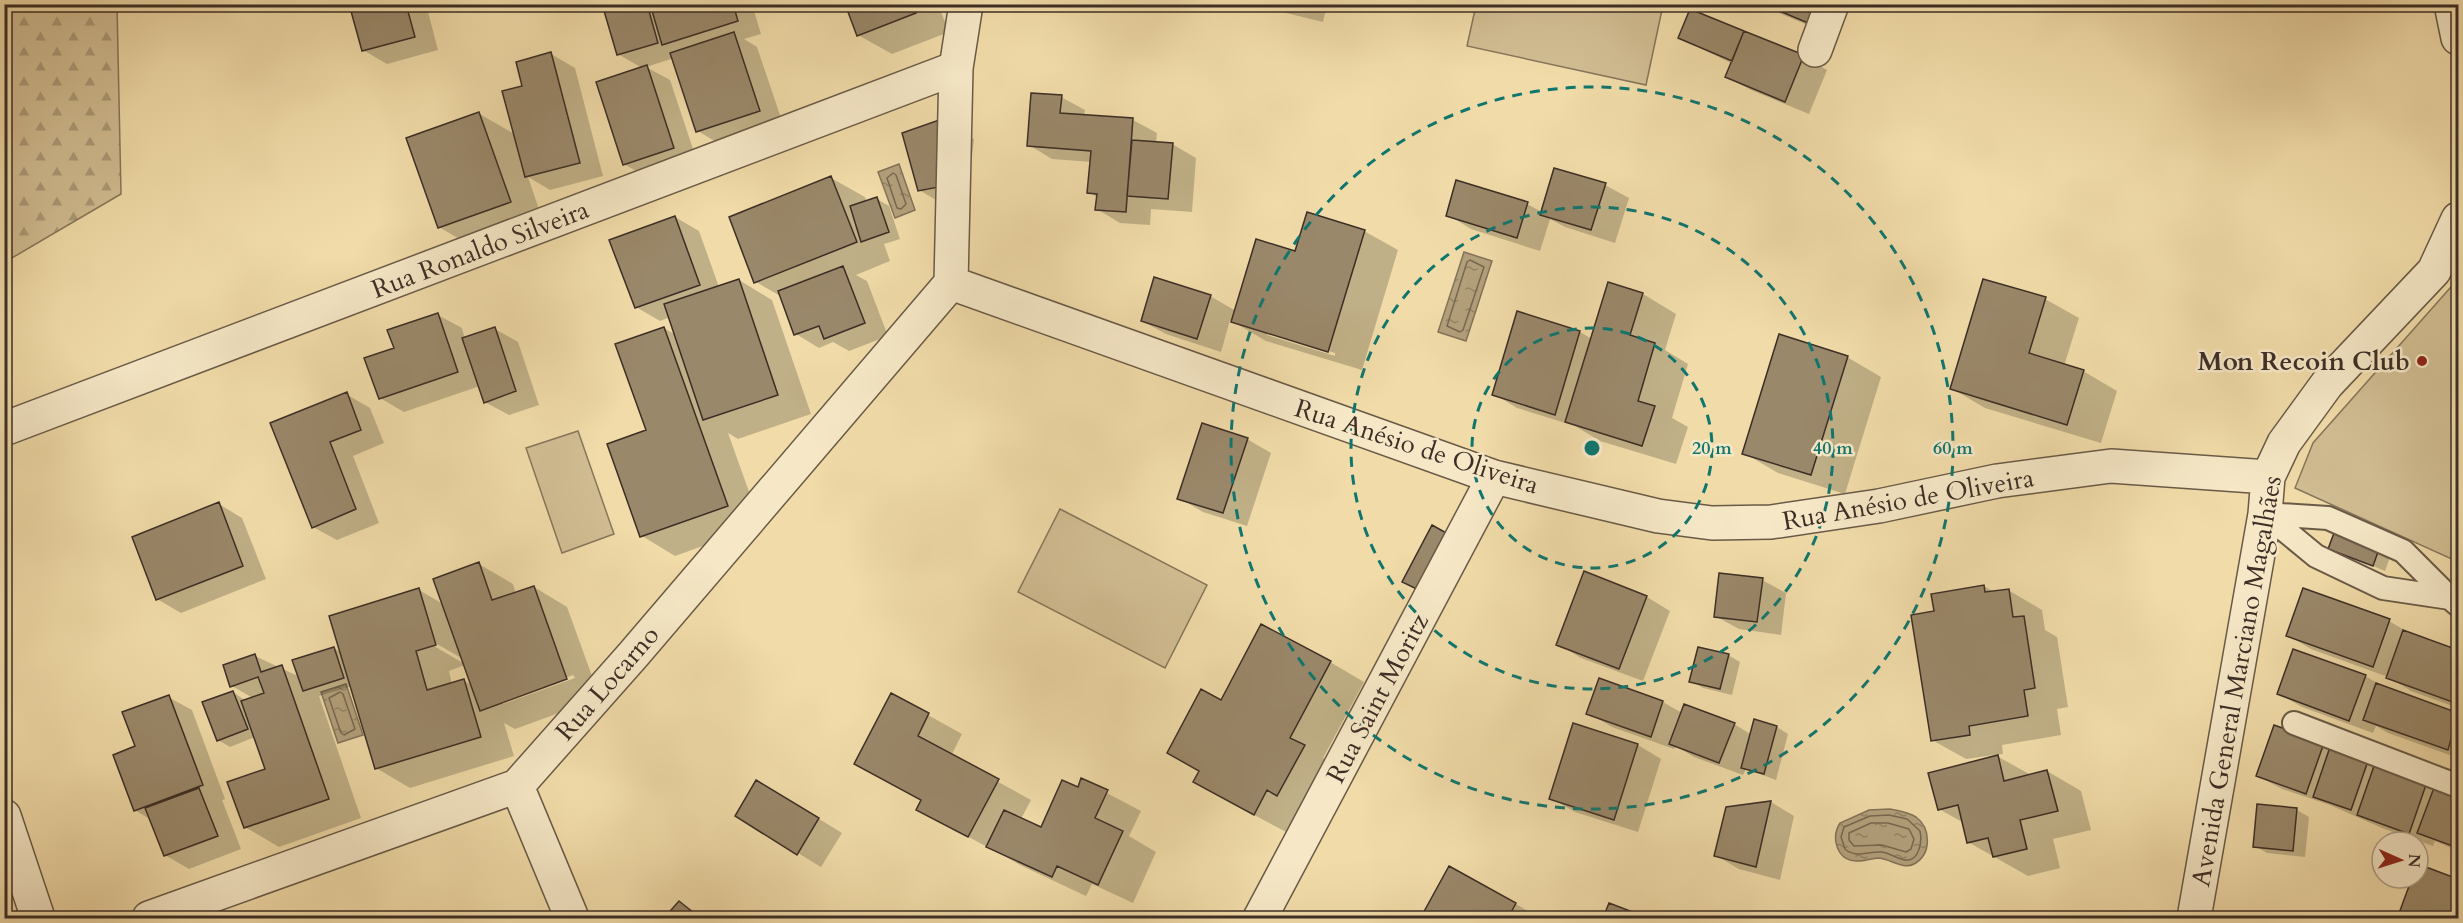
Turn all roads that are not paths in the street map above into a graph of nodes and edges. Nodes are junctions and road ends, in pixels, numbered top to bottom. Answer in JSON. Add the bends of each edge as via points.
{"nodes":[{"id":1,"x":966,"y":4,"type":"edge"},
{"id":2,"x":1832,"y":4,"type":"edge"},
{"id":3,"x":2451,"y":4,"type":"edge"},
{"id":4,"x":2458,"y":38,"type":"edge"},
{"id":5,"x":1815,"y":51,"type":"dead end"},
{"id":6,"x":956,"y":68,"type":"junction"},
{"id":7,"x":2458,"y":219,"type":"edge"},
{"id":8,"x":951,"y":284,"type":"junction"},
{"id":9,"x":4,"y":429,"type":"edge"},
{"id":10,"x":1494,"y":477,"type":"junction"},
{"id":11,"x":2268,"y":477,"type":"junction"},
{"id":12,"x":2265,"y":514,"type":"junction"},
{"id":13,"x":2454,"y":602,"type":"edge"},
{"id":14,"x":2294,"y":723,"type":"dead end"},
{"id":15,"x":517,"y":786,"type":"junction"},
{"id":16,"x":2458,"y":786,"type":"edge"},
{"id":17,"x":4,"y":816,"type":"edge"},
{"id":18,"x":38,"y":918,"type":"edge"},
{"id":19,"x":149,"y":918,"type":"edge"},
{"id":20,"x":572,"y":918,"type":"edge"},
{"id":21,"x":1260,"y":918,"type":"edge"},
{"id":22,"x":2194,"y":918,"type":"edge"}],
"edges":[{"from":1,"to":6,"type":"street"},
{"from":2,"to":5,"type":"street"},
{"from":3,"to":4,"type":"street"},
{"from":6,"to":8,"type":"street"},
{"from":6,"to":9,"type":"street","name":"Rua Ronaldo Silveira"},
{"from":7,"to":11,"type":"street","name":"Avenida General Marciano Magalhães","via":[[2434,271],[2327,384],[2284,443]]},
{"from":8,"to":10,"type":"street","name":"Rua Anésio de Oliveira"},
{"from":8,"to":15,"type":"street","name":"Rua Locarno"},
{"from":10,"to":11,"type":"street","name":"Rua Anésio de Oliveira","via":[[1658,516],[1712,523],[1771,522],[2111,466]]},
{"from":10,"to":21,"type":"street","name":"Rua Saint Moritz"},
{"from":11,"to":12,"type":"street","name":"Avenida General Marciano Magalhães"},
{"from":12,"to":13,"type":"lane","via":[[2316,556],[2383,588]]},
{"from":12,"to":13,"type":"lane","via":[[2328,518],[2403,551]]},
{"from":12,"to":22,"type":"street","name":"Avenida General Marciano Magalhães"},
{"from":14,"to":16,"type":"lane"},
{"from":15,"to":19,"type":"street","name":"Rua Locarno"},
{"from":15,"to":20,"type":"street"},
{"from":17,"to":18,"type":"street"}]}
